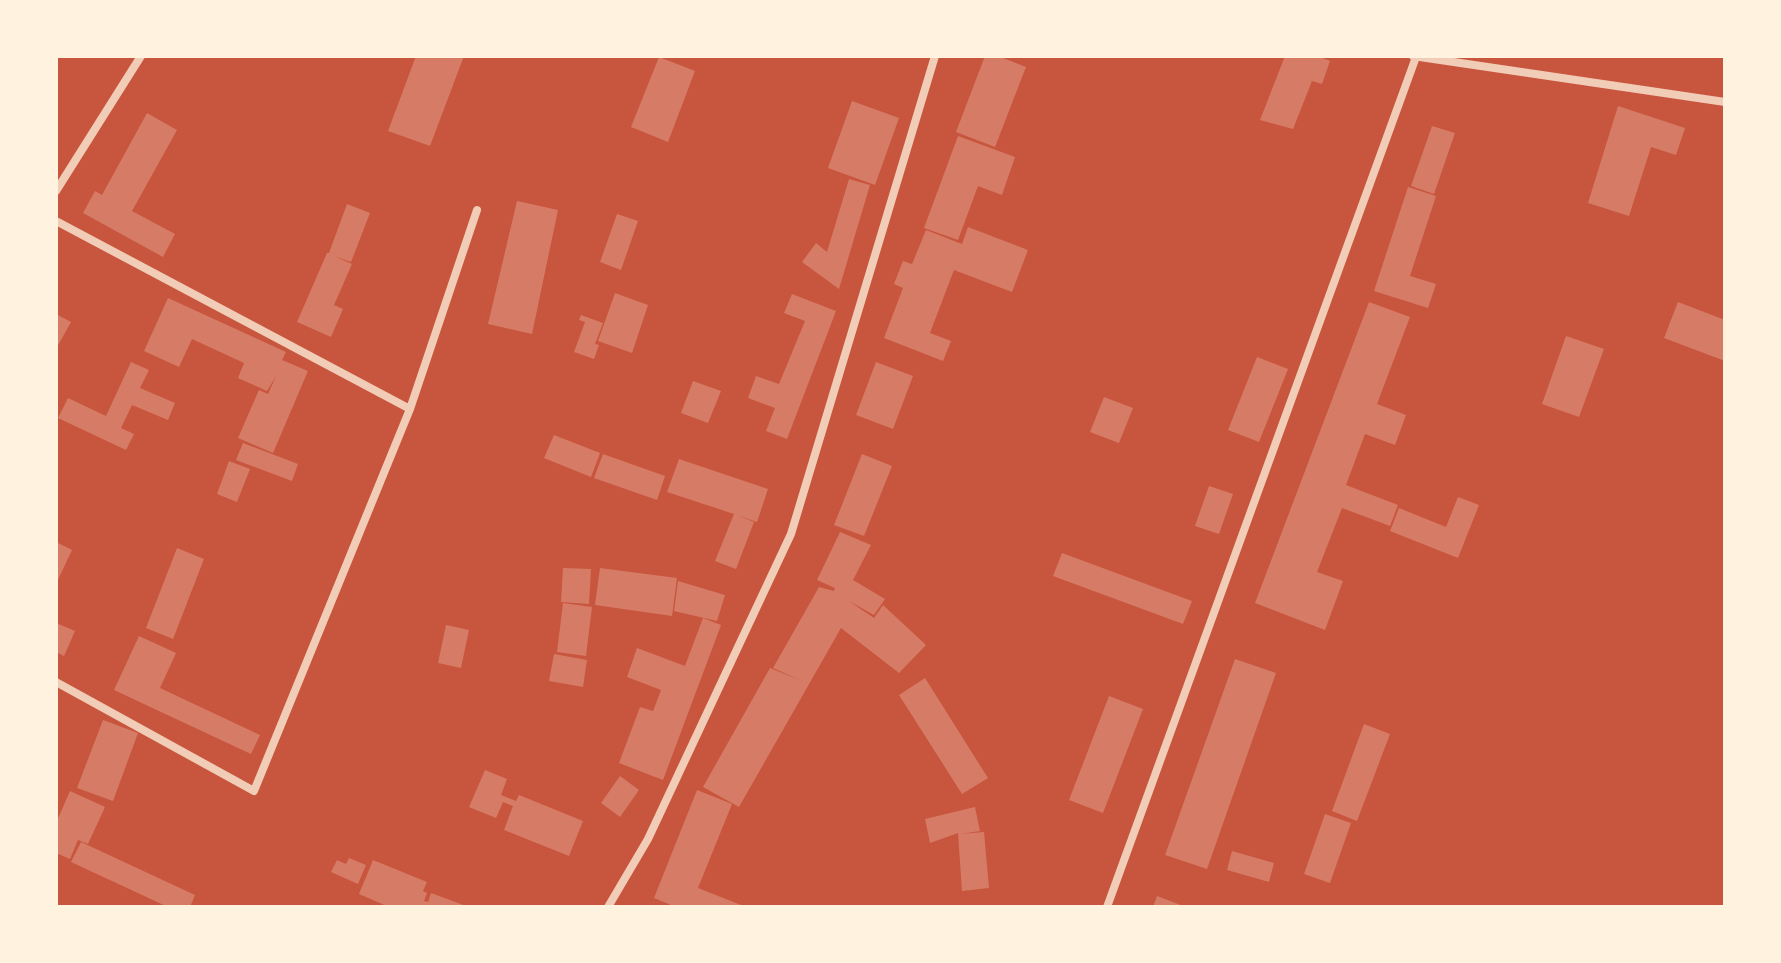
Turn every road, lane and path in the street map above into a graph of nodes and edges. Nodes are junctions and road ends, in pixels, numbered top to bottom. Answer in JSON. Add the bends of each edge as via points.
{"nodes":[{"id":1,"x":141,"y":56,"type":"edge"},
{"id":2,"x":935,"y":56,"type":"edge"},
{"id":3,"x":1414,"y":56,"type":"edge"},
{"id":4,"x":1725,"y":102,"type":"edge"},
{"id":5,"x":56,"y":191,"type":"edge"},
{"id":6,"x":477,"y":210,"type":"dead end"},
{"id":7,"x":56,"y":221,"type":"edge"},
{"id":8,"x":410,"y":409,"type":"junction"},
{"id":9,"x":56,"y":682,"type":"edge"},
{"id":10,"x":608,"y":907,"type":"edge"},
{"id":11,"x":1107,"y":907,"type":"edge"}],
"edges":[{"from":1,"to":5,"type":"street"},
{"from":2,"to":10,"type":"street","via":[[791,534],[648,839]]},
{"from":3,"to":4,"type":"street"},
{"from":3,"to":11,"type":"street"},
{"from":6,"to":8,"type":"street"},
{"from":7,"to":8,"type":"street"},
{"from":8,"to":9,"type":"street","via":[[254,791]]}]}
